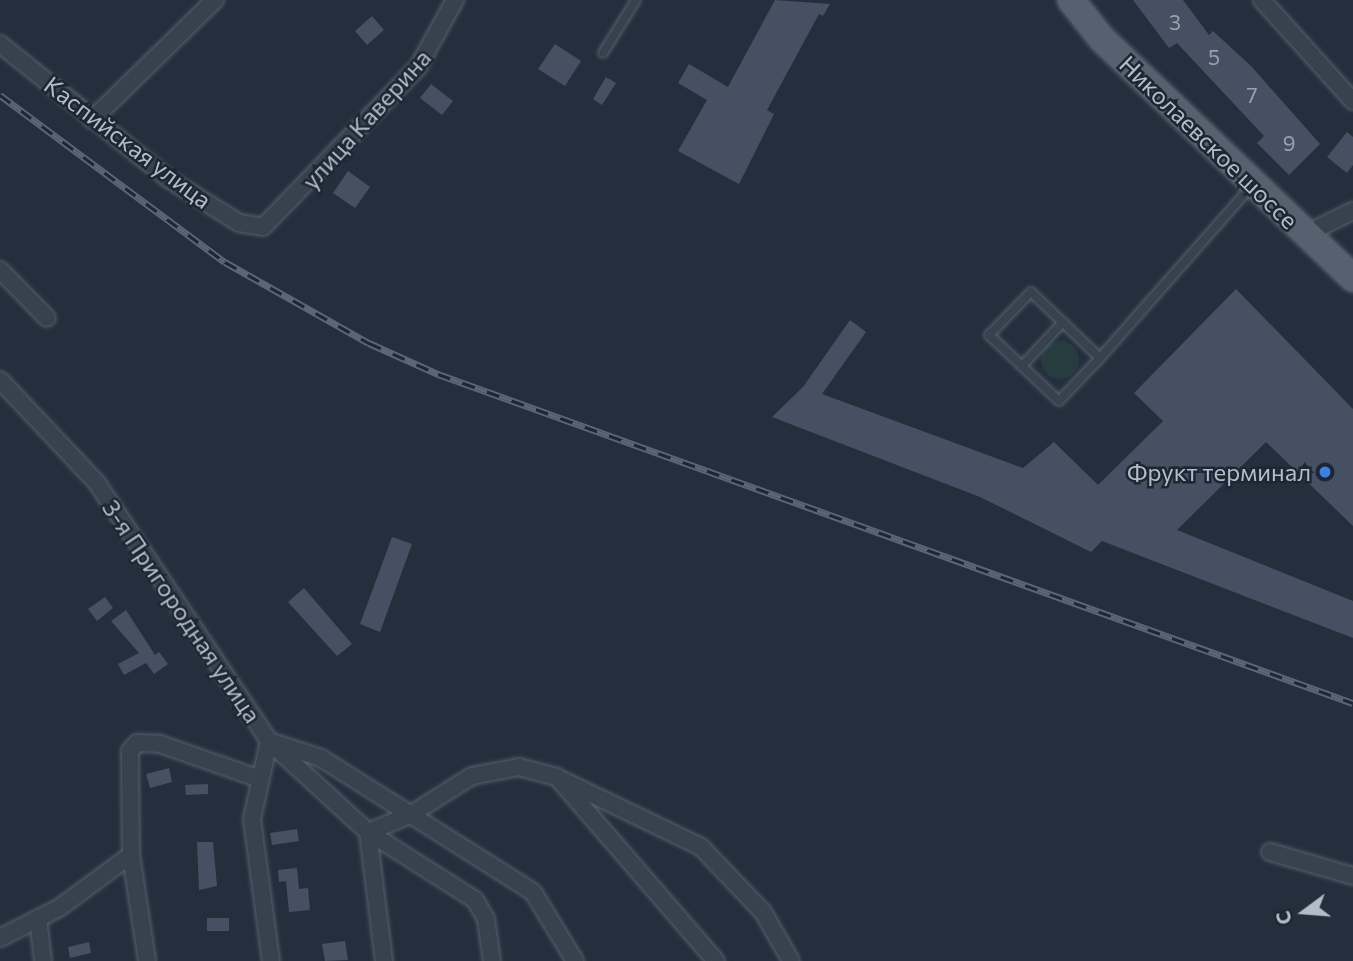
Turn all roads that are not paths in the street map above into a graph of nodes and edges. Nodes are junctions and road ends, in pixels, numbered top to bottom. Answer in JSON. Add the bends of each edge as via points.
{"nodes":[{"id":1,"x":215,"y":0,"type":"edge"},
{"id":2,"x":454,"y":0,"type":"edge"},
{"id":3,"x":636,"y":0,"type":"edge"},
{"id":4,"x":1071,"y":0,"type":"edge"},
{"id":5,"x":1262,"y":0,"type":"edge"},
{"id":6,"x":0,"y":44,"type":"edge"},
{"id":7,"x":603,"y":54,"type":"dead end"},
{"id":8,"x":1353,"y":101,"type":"edge"},
{"id":9,"x":92,"y":120,"type":"junction"},
{"id":10,"x":1253,"y":185,"type":"junction"},
{"id":11,"x":1353,"y":211,"type":"edge"},
{"id":12,"x":263,"y":227,"type":"joint"},
{"id":13,"x":1310,"y":240,"type":"junction"},
{"id":14,"x":0,"y":270,"type":"edge"},
{"id":15,"x":1353,"y":278,"type":"edge"},
{"id":16,"x":47,"y":318,"type":"dead end"},
{"id":17,"x":1063,"y":323,"type":"junction"},
{"id":18,"x":1100,"y":358,"type":"junction"},
{"id":19,"x":1022,"y":366,"type":"junction"},
{"id":20,"x":0,"y":380,"type":"edge"},
{"id":21,"x":269,"y":741,"type":"junction"},
{"id":22,"x":257,"y":778,"type":"junction"},
{"id":23,"x":557,"y":778,"type":"junction"},
{"id":24,"x":410,"y":815,"type":"junction"},
{"id":25,"x":368,"y":832,"type":"junction"},
{"id":26,"x":1270,"y":852,"type":"dead end"},
{"id":27,"x":131,"y":855,"type":"junction"},
{"id":28,"x":1353,"y":876,"type":"edge"},
{"id":29,"x":38,"y":918,"type":"junction"},
{"id":30,"x":0,"y":938,"type":"edge"},
{"id":31,"x":43,"y":961,"type":"edge"},
{"id":32,"x":147,"y":961,"type":"edge"},
{"id":33,"x":271,"y":961,"type":"edge"},
{"id":34,"x":384,"y":961,"type":"edge"},
{"id":35,"x":492,"y":961,"type":"edge"},
{"id":36,"x":575,"y":961,"type":"edge"},
{"id":37,"x":716,"y":961,"type":"edge"},
{"id":38,"x":791,"y":961,"type":"edge"}],
"edges":[{"from":1,"to":9,"type":"street"},
{"from":2,"to":12,"type":"street","name":"улица Каверина","via":[[418,67]]},
{"from":3,"to":7,"type":"lane"},
{"from":4,"to":10,"type":"main road","name":"Николаевское шоссе","via":[[1102,39]]},
{"from":5,"to":8,"type":"street"},
{"from":6,"to":9,"type":"street","name":"Каспийская улица"},
{"from":9,"to":12,"type":"street","name":"Каспийская улица","via":[[167,178],[239,223]]},
{"from":10,"to":13,"type":"main road","name":"Николаевское шоссе"},
{"from":10,"to":18,"type":"lane"},
{"from":11,"to":13,"type":"street","via":[[1320,227]]},
{"from":13,"to":15,"type":"main road","name":"Николаевское шоссе"},
{"from":14,"to":16,"type":"street"},
{"from":17,"to":18,"type":"lane"},
{"from":17,"to":19,"type":"lane"},
{"from":17,"to":19,"type":"lane","via":[[1031,292],[1006,317],[989,335]]},
{"from":18,"to":19,"type":"lane","via":[[1059,401]]},
{"from":20,"to":21,"type":"street","name":"3-я Пригородная улица","via":[[97,483]]},
{"from":21,"to":22,"type":"street","name":"3-я Пригородная улица"},
{"from":21,"to":24,"type":"street","via":[[321,758]]},
{"from":21,"to":25,"type":"street"},
{"from":22,"to":27,"type":"street","via":[[160,744],[137,743],[130,751]]},
{"from":22,"to":33,"type":"street","name":"3-я Пригородная улица","via":[[252,819]]},
{"from":23,"to":24,"type":"street","via":[[519,767],[489,771]]},
{"from":23,"to":37,"type":"street"},
{"from":23,"to":38,"type":"street","via":[[701,847],[763,912]]},
{"from":24,"to":25,"type":"street"},
{"from":24,"to":36,"type":"street","via":[[533,892]]},
{"from":25,"to":34,"type":"street"},
{"from":25,"to":35,"type":"street","via":[[475,900],[485,919]]},
{"from":26,"to":28,"type":"street"},
{"from":27,"to":29,"type":"street"},
{"from":27,"to":32,"type":"street"},
{"from":29,"to":30,"type":"street"},
{"from":29,"to":31,"type":"street"}]}
